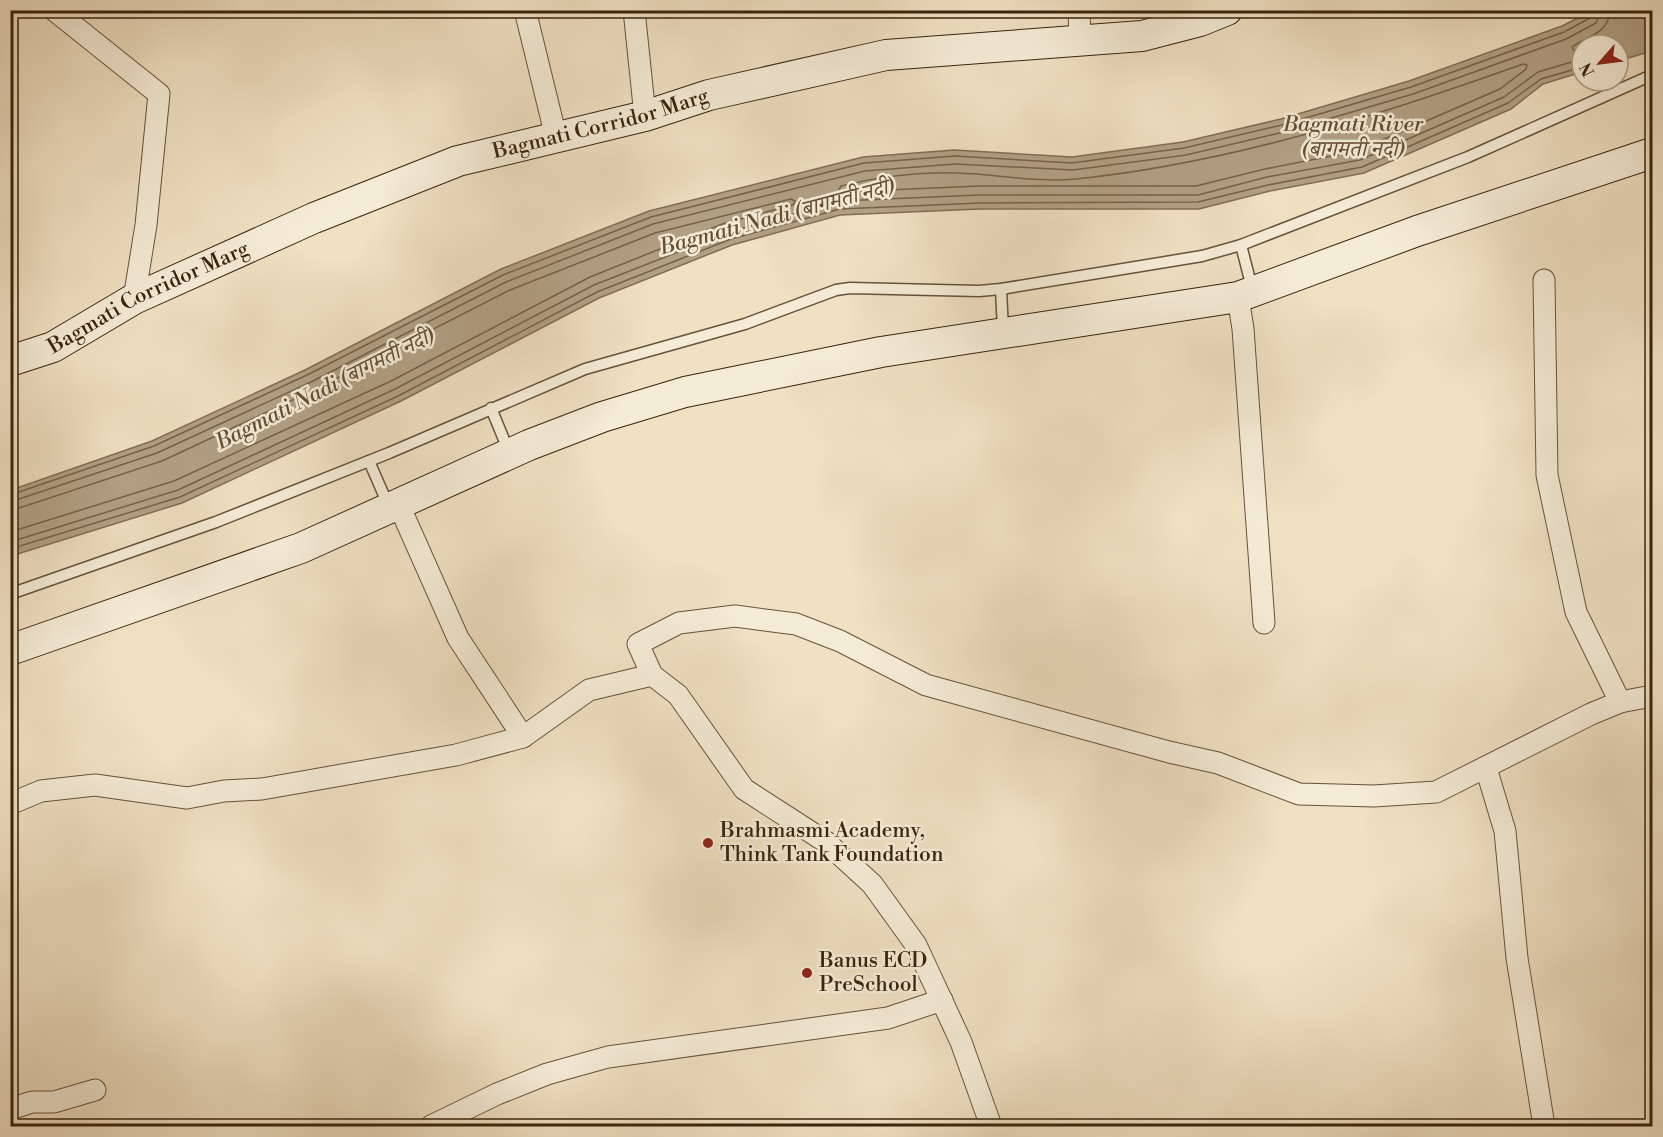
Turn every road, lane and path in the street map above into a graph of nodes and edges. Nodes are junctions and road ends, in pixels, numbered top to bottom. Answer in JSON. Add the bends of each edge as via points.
{"nodes":[{"id":1,"x":54,"y":10,"type":"edge"},
{"id":2,"x":525,"y":10,"type":"edge"},
{"id":3,"x":634,"y":10,"type":"edge"},
{"id":4,"x":1079,"y":10,"type":"edge"},
{"id":5,"x":1227,"y":10,"type":"edge"},
{"id":6,"x":1080,"y":41,"type":"junction"},
{"id":7,"x":1653,"y":75,"type":"edge"},
{"id":8,"x":645,"y":116,"type":"junction"},
{"id":9,"x":556,"y":137,"type":"junction"},
{"id":10,"x":1653,"y":153,"type":"edge"},
{"id":11,"x":1240,"y":245,"type":"junction"},
{"id":12,"x":1544,"y":280,"type":"dead end"},
{"id":13,"x":1001,"y":289,"type":"junction"},
{"id":14,"x":1245,"y":294,"type":"junction"},
{"id":15,"x":134,"y":299,"type":"junction"},
{"id":16,"x":1004,"y":333,"type":"junction"},
{"id":17,"x":10,"y":361,"type":"edge"},
{"id":18,"x":491,"y":408,"type":"junction"},
{"id":19,"x":510,"y":454,"type":"junction"},
{"id":20,"x":369,"y":461,"type":"junction"},
{"id":21,"x":394,"y":505,"type":"junction"},
{"id":22,"x":10,"y":594,"type":"edge"},
{"id":23,"x":1264,"y":623,"type":"dead end"},
{"id":24,"x":10,"y":650,"type":"edge"},
{"id":25,"x":652,"y":675,"type":"junction"},
{"id":26,"x":1653,"y":696,"type":"edge"},
{"id":27,"x":1620,"y":702,"type":"junction"},
{"id":28,"x":523,"y":737,"type":"junction"},
{"id":29,"x":1486,"y":768,"type":"junction"},
{"id":30,"x":10,"y":804,"type":"edge"},
{"id":31,"x":942,"y":1000,"type":"junction"},
{"id":32,"x":95,"y":1090,"type":"dead end"},
{"id":33,"x":10,"y":1109,"type":"edge"},
{"id":34,"x":432,"y":1126,"type":"edge"},
{"id":35,"x":991,"y":1126,"type":"edge"},
{"id":36,"x":1544,"y":1126,"type":"edge"}],
"edges":[{"from":1,"to":15,"type":"street","via":[[159,94]]},
{"from":2,"to":9,"type":"street"},
{"from":3,"to":8,"type":"street"},
{"from":4,"to":6,"type":"street"},
{"from":5,"to":6,"type":"street","name":"Bagmati Corridor Marg","via":[[1142,36]]},
{"from":6,"to":8,"type":"street","name":"Bagmati Corridor Marg","via":[[886,55],[709,95]]},
{"from":7,"to":11,"type":"lane","via":[[1468,157]]},
{"from":8,"to":9,"type":"street","name":"Bagmati Corridor Marg"},
{"from":9,"to":15,"type":"street","name":"Bagmati Corridor Marg","via":[[458,161],[314,218]]},
{"from":10,"to":14,"type":"street","via":[[1417,231]]},
{"from":11,"to":13,"type":"lane","via":[[1202,256]]},
{"from":11,"to":14,"type":"lane"},
{"from":12,"to":27,"type":"street","via":[[1546,475],[1576,612]]},
{"from":13,"to":16,"type":"lane"},
{"from":13,"to":18,"type":"lane","via":[[836,290],[745,324],[585,369]]},
{"from":14,"to":16,"type":"street"},
{"from":14,"to":23,"type":"street","via":[[1243,329]]},
{"from":15,"to":17,"type":"street","name":"Bagmati Corridor Marg","via":[[52,347]]},
{"from":16,"to":19,"type":"street","via":[[803,366],[685,392],[602,417]]},
{"from":18,"to":19,"type":"lane"},
{"from":18,"to":20,"type":"lane"},
{"from":19,"to":21,"type":"street"},
{"from":20,"to":21,"type":"lane"},
{"from":20,"to":22,"type":"lane","via":[[216,522]]},
{"from":21,"to":24,"type":"street","via":[[301,548]]},
{"from":21,"to":28,"type":"street","via":[[458,638]]},
{"from":25,"to":28,"type":"street","via":[[589,690]]},
{"from":25,"to":29,"type":"street","via":[[638,644],[679,623],[735,616],[765,619],[796,624],[840,641],[926,685],[1218,763],[1299,794],[1374,796],[1436,792]]},
{"from":25,"to":31,"type":"street","via":[[678,695],[744,789],[826,842],[872,884],[916,945]]},
{"from":26,"to":27,"type":"street"},
{"from":27,"to":29,"type":"street"},
{"from":28,"to":30,"type":"street","via":[[456,755],[262,789],[187,798],[95,785],[41,791]]},
{"from":29,"to":36,"type":"street","via":[[1505,831],[1517,958]]},
{"from":31,"to":34,"type":"street","via":[[888,1018],[849,1025],[608,1057],[547,1074]]},
{"from":31,"to":35,"type":"street"},
{"from":32,"to":33,"type":"street"}]}
